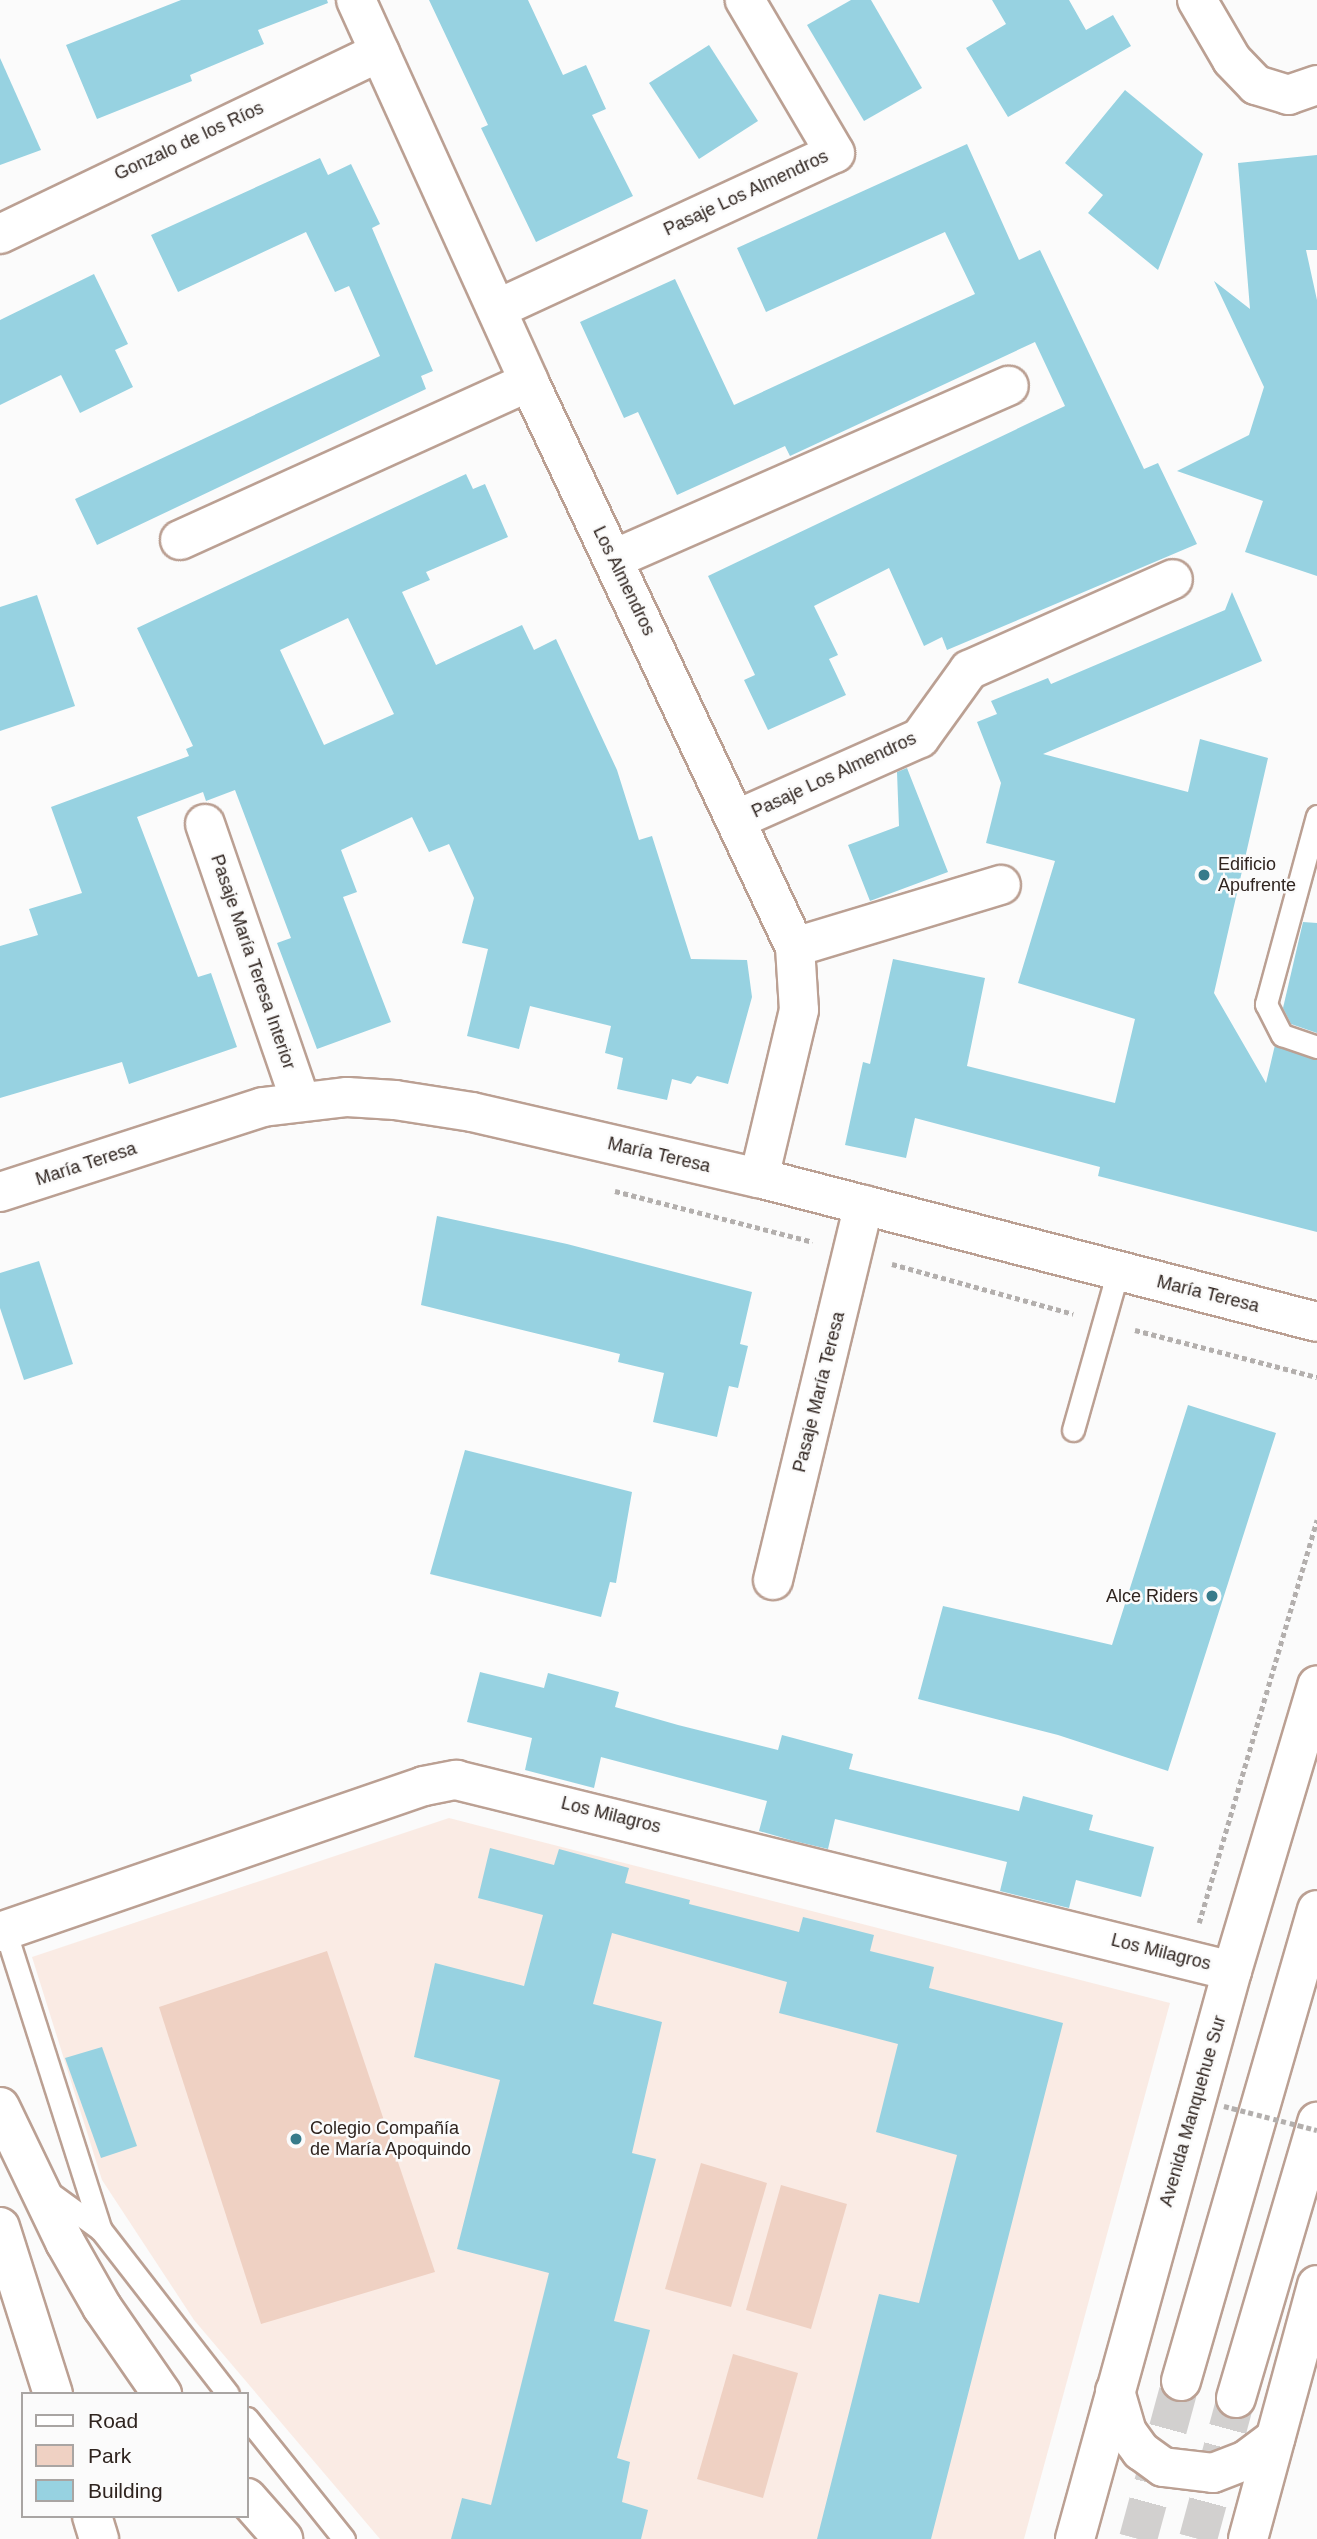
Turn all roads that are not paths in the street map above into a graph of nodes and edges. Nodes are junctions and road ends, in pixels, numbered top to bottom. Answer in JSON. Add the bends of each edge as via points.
{"nodes":[{"id":1,"x":356,"y":0,"type":"edge"},
{"id":2,"x":744,"y":0,"type":"edge"},
{"id":3,"x":1197,"y":0,"type":"edge"},
{"id":4,"x":380,"y":51,"type":"junction"},
{"id":5,"x":1317,"y":85,"type":"edge"},
{"id":6,"x":0,"y":234,"type":"edge"},
{"id":7,"x":497,"y":309,"type":"junction"},
{"id":8,"x":529,"y":382,"type":"junction"},
{"id":9,"x":1009,"y":386,"type":"dead end"},
{"id":10,"x":180,"y":540,"type":"dead end"},
{"id":11,"x":614,"y":559,"type":"junction"},
{"id":12,"x":1173,"y":579,"type":"dead end"},
{"id":13,"x":1317,"y":816,"type":"edge"},
{"id":14,"x":738,"y":819,"type":"junction"},
{"id":15,"x":205,"y":824,"type":"dead end"},
{"id":16,"x":1001,"y":885,"type":"dead end"},
{"id":17,"x":795,"y":947,"type":"junction"},
{"id":18,"x":1317,"y":1047,"type":"edge"},
{"id":19,"x":300,"y":1100,"type":"junction"},
{"id":20,"x":759,"y":1178,"type":"junction"},
{"id":21,"x":0,"y":1192,"type":"edge"},
{"id":22,"x":864,"y":1205,"type":"junction"},
{"id":23,"x":1118,"y":1271,"type":"junction"},
{"id":24,"x":1317,"y":1322,"type":"edge"},
{"id":25,"x":1073,"y":1430,"type":"dead end"},
{"id":26,"x":773,"y":1580,"type":"dead end"},
{"id":27,"x":1317,"y":1685,"type":"edge"},
{"id":28,"x":1317,"y":1910,"type":"edge"},
{"id":29,"x":2,"y":1931,"type":"edge"},
{"id":30,"x":1232,"y":1971,"type":"junction"},
{"id":31,"x":0,"y":2107,"type":"edge"},
{"id":32,"x":1317,"y":2122,"type":"edge"},
{"id":33,"x":32,"y":2179,"type":"junction"},
{"id":34,"x":0,"y":2227,"type":"edge"},
{"id":35,"x":101,"y":2230,"type":"junction"},
{"id":36,"x":1317,"y":2285,"type":"edge"},
{"id":37,"x":1181,"y":2381,"type":"tunnel mouth"},
{"id":38,"x":1115,"y":2390,"type":"junction"},
{"id":39,"x":52,"y":2392,"type":"edge"},
{"id":40,"x":161,"y":2392,"type":"edge"},
{"id":41,"x":226,"y":2392,"type":"edge"},
{"id":42,"x":1236,"y":2398,"type":"tunnel mouth"},
{"id":43,"x":248,"y":2419,"type":"edge"},
{"id":44,"x":1275,"y":2438,"type":"junction"},
{"id":45,"x":248,"y":2499,"type":"edge"},
{"id":46,"x":248,"y":2512,"type":"edge"},
{"id":47,"x":93,"y":2518,"type":"edge"},
{"id":48,"x":281,"y":2538,"type":"edge"},
{"id":49,"x":99,"y":2539,"type":"edge"},
{"id":50,"x":344,"y":2539,"type":"edge"},
{"id":51,"x":1075,"y":2539,"type":"edge"},
{"id":52,"x":1248,"y":2539,"type":"edge"}],
"edges":[{"from":1,"to":4,"type":"street","name":"Los Almendros"},
{"from":2,"to":7,"type":"street","name":"Pasaje Los Almendros","via":[[835,153]]},
{"from":3,"to":5,"type":"street","via":[[1237,67],[1256,85],[1288,95]]},
{"from":4,"to":6,"type":"street","name":"Gonzalo de los Ríos"},
{"from":4,"to":7,"type":"street","name":"Los Almendros"},
{"from":7,"to":8,"type":"street","name":"Los Almendros"},
{"from":8,"to":10,"type":"street"},
{"from":8,"to":11,"type":"street","name":"Los Almendros"},
{"from":9,"to":11,"type":"street"},
{"from":11,"to":14,"type":"street","name":"Los Almendros"},
{"from":12,"to":14,"type":"street","name":"Pasaje Los Almendros","via":[[970,670],[920,738]]},
{"from":13,"to":18,"type":"lane","via":[[1266,1004],[1282,1035]]},
{"from":14,"to":17,"type":"street","name":"Los Almendros"},
{"from":15,"to":19,"type":"street","name":"Pasaje María Teresa Interior"},
{"from":16,"to":17,"type":"street"},
{"from":17,"to":20,"type":"street","name":"Los Almendros","via":[[799,1010]]},
{"from":19,"to":20,"type":"street","name":"María Teresa","via":[[347,1097],[434,1105]]},
{"from":19,"to":21,"type":"street","name":"María Teresa","via":[[228,1117]]},
{"from":20,"to":22,"type":"street","name":"María Teresa"},
{"from":22,"to":23,"type":"street","name":"María Teresa"},
{"from":22,"to":26,"type":"street","name":"Pasaje María Teresa"},
{"from":23,"to":24,"type":"street","name":"María Teresa"},
{"from":23,"to":25,"type":"lane"},
{"from":27,"to":30,"type":"street","name":"Avenida Manquehue Sur"},
{"from":28,"to":37,"type":"street"},
{"from":29,"to":30,"type":"street","name":"Los Milagros","via":[[425,1786],[456,1780]]},
{"from":29,"to":35,"type":"lane"},
{"from":30,"to":38,"type":"street","name":"Avenida Manquehue Sur"},
{"from":31,"to":33,"type":"street"},
{"from":32,"to":42,"type":"street"},
{"from":33,"to":35,"type":"lane"},
{"from":33,"to":40,"type":"street","via":[[102,2307]]},
{"from":34,"to":39,"type":"street"},
{"from":35,"to":41,"type":"lane"},
{"from":36,"to":44,"type":"street"},
{"from":38,"to":44,"type":"street","via":[[1127,2431],[1141,2451],[1163,2467],[1213,2473],[1245,2461]]},
{"from":38,"to":51,"type":"street","name":"Avenida Manquehue Sur"},
{"from":43,"to":50,"type":"lane"},
{"from":44,"to":52,"type":"street"},
{"from":45,"to":48,"type":"street"},
{"from":46,"to":48,"type":"street"},
{"from":47,"to":49,"type":"street"}]}
